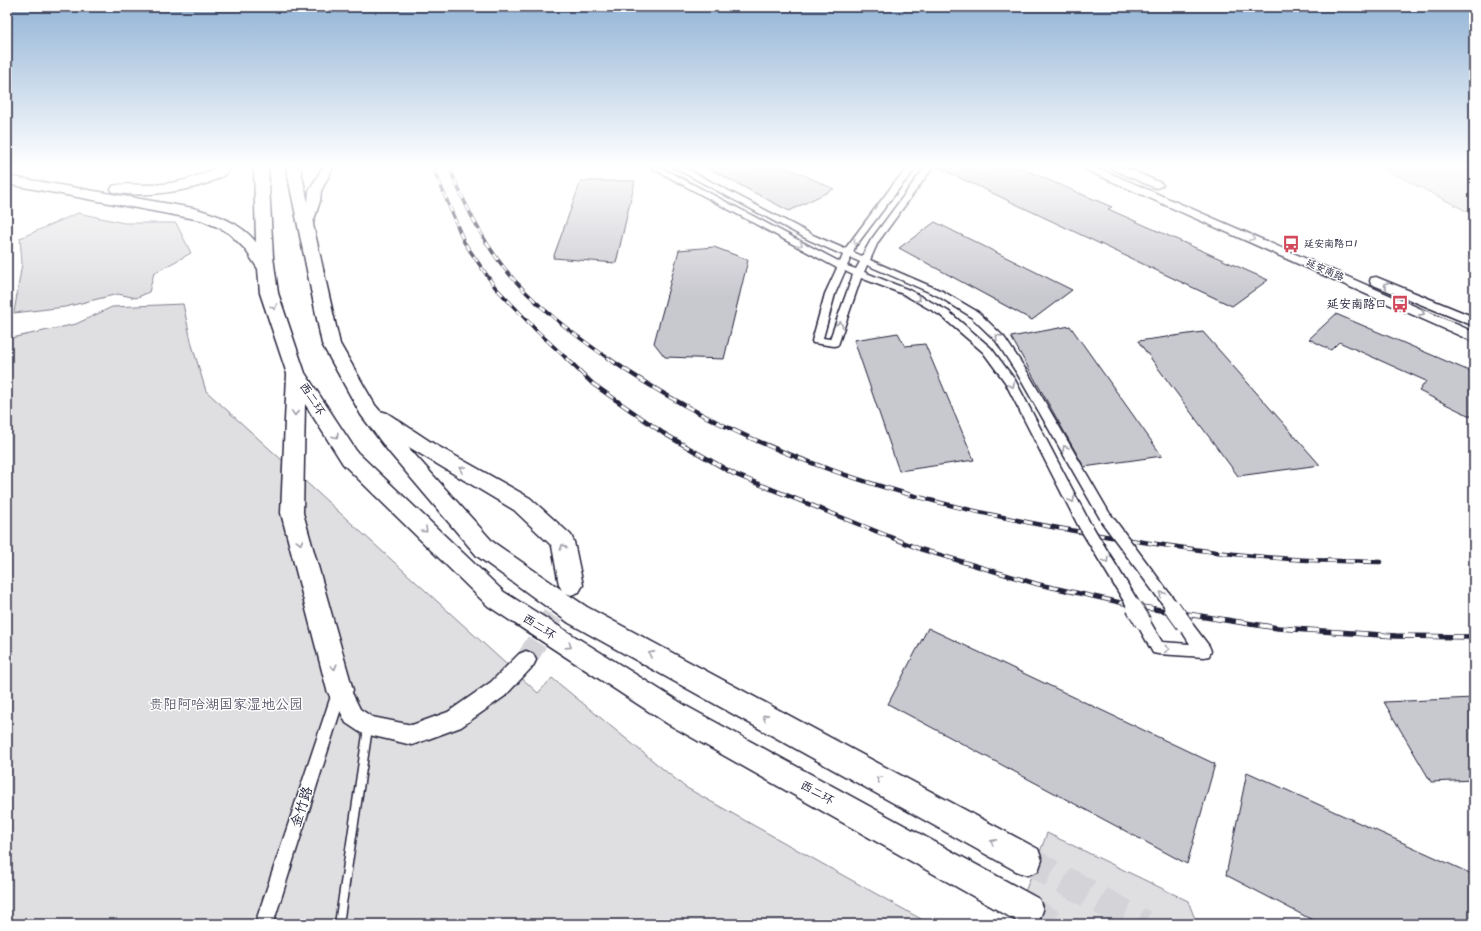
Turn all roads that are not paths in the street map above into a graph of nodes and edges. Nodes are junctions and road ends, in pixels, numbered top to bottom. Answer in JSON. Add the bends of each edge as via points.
{"nodes":[{"id":1,"x":179,"y":210,"type":"edge"},
{"id":2,"x":264,"y":210,"type":"edge"},
{"id":3,"x":303,"y":210,"type":"edge"},
{"id":4,"x":311,"y":210,"type":"edge"},
{"id":5,"x":736,"y":210,"type":"edge"},
{"id":6,"x":760,"y":210,"type":"edge"},
{"id":7,"x":878,"y":210,"type":"edge"},
{"id":8,"x":897,"y":210,"type":"edge"},
{"id":9,"x":1187,"y":210,"type":"edge"},
{"id":10,"x":1215,"y":210,"type":"edge"},
{"id":11,"x":306,"y":226,"type":"junction"},
{"id":12,"x":848,"y":254,"type":"junction"},
{"id":13,"x":864,"y":262,"type":"junction"},
{"id":14,"x":842,"y":267,"type":"junction"},
{"id":15,"x":267,"y":269,"type":"junction"},
{"id":16,"x":858,"y":274,"type":"junction"},
{"id":17,"x":1474,"y":322,"type":"edge"},
{"id":18,"x":1474,"y":337,"type":"edge"},
{"id":19,"x":296,"y":374,"type":"junction"},
{"id":20,"x":368,"y":410,"type":"junction"},
{"id":21,"x":571,"y":585,"type":"tunnel mouth"},
{"id":22,"x":526,"y":660,"type":"tunnel mouth"},
{"id":23,"x":340,"y":690,"type":"junction"},
{"id":24,"x":368,"y":726,"type":"junction"},
{"id":25,"x":1027,"y":860,"type":"tunnel mouth"},
{"id":26,"x":1028,"y":910,"type":"tunnel mouth"},
{"id":27,"x":264,"y":924,"type":"edge"},
{"id":28,"x":339,"y":924,"type":"edge"}],
"edges":[{"from":1,"to":15,"type":"highway","via":[[211,217],[230,226],[252,246]]},
{"from":2,"to":15,"type":"highway","name":"西二环"},
{"from":3,"to":11,"type":"highway"},
{"from":4,"to":11,"type":"street"},
{"from":5,"to":14,"type":"street","one_way":true},
{"from":6,"to":12,"type":"street"},
{"from":7,"to":12,"type":"street","one_way":true},
{"from":8,"to":13,"type":"street","via":[[874,242]]},
{"from":9,"to":18,"type":"street","name":"延安南路","one_way":true},
{"from":17,"to":10,"type":"street","one_way":true},
{"from":11,"to":20,"type":"highway","via":[[332,344]]},
{"from":12,"to":13,"type":"street"},
{"from":12,"to":14,"type":"street"},
{"from":13,"to":16,"type":"street"},
{"from":16,"to":13,"type":"street","one_way":true,"bridge":true,"via":[[906,292],[944,313],[987,350],[1010,380],[1086,527],[1158,648],[1204,651],[1106,518],[1000,338],[974,314],[941,294]]},
{"from":14,"to":16,"type":"street"},
{"from":14,"to":16,"type":"street","one_way":true,"via":[[830,294],[816,341],[834,343]]},
{"from":15,"to":19,"type":"highway","name":"西二环","one_way":true,"via":[[269,293]]},
{"from":19,"to":23,"type":"highway","one_way":true,"via":[[292,513]]},
{"from":19,"to":26,"type":"highway","name":"西二环","one_way":true,"via":[[350,458],[496,599],[677,715]]},
{"from":21,"to":20,"type":"highway","one_way":true,"via":[[563,542],[522,504],[427,449]]},
{"from":25,"to":20,"type":"highway","one_way":true,"via":[[578,615],[485,549],[396,447]]},
{"from":22,"to":24,"type":"street","via":[[498,689],[454,720],[412,735]]},
{"from":23,"to":24,"type":"street","via":[[353,716]]},
{"from":23,"to":27,"type":"street","name":"金竹路"},
{"from":24,"to":28,"type":"lane"}]}
